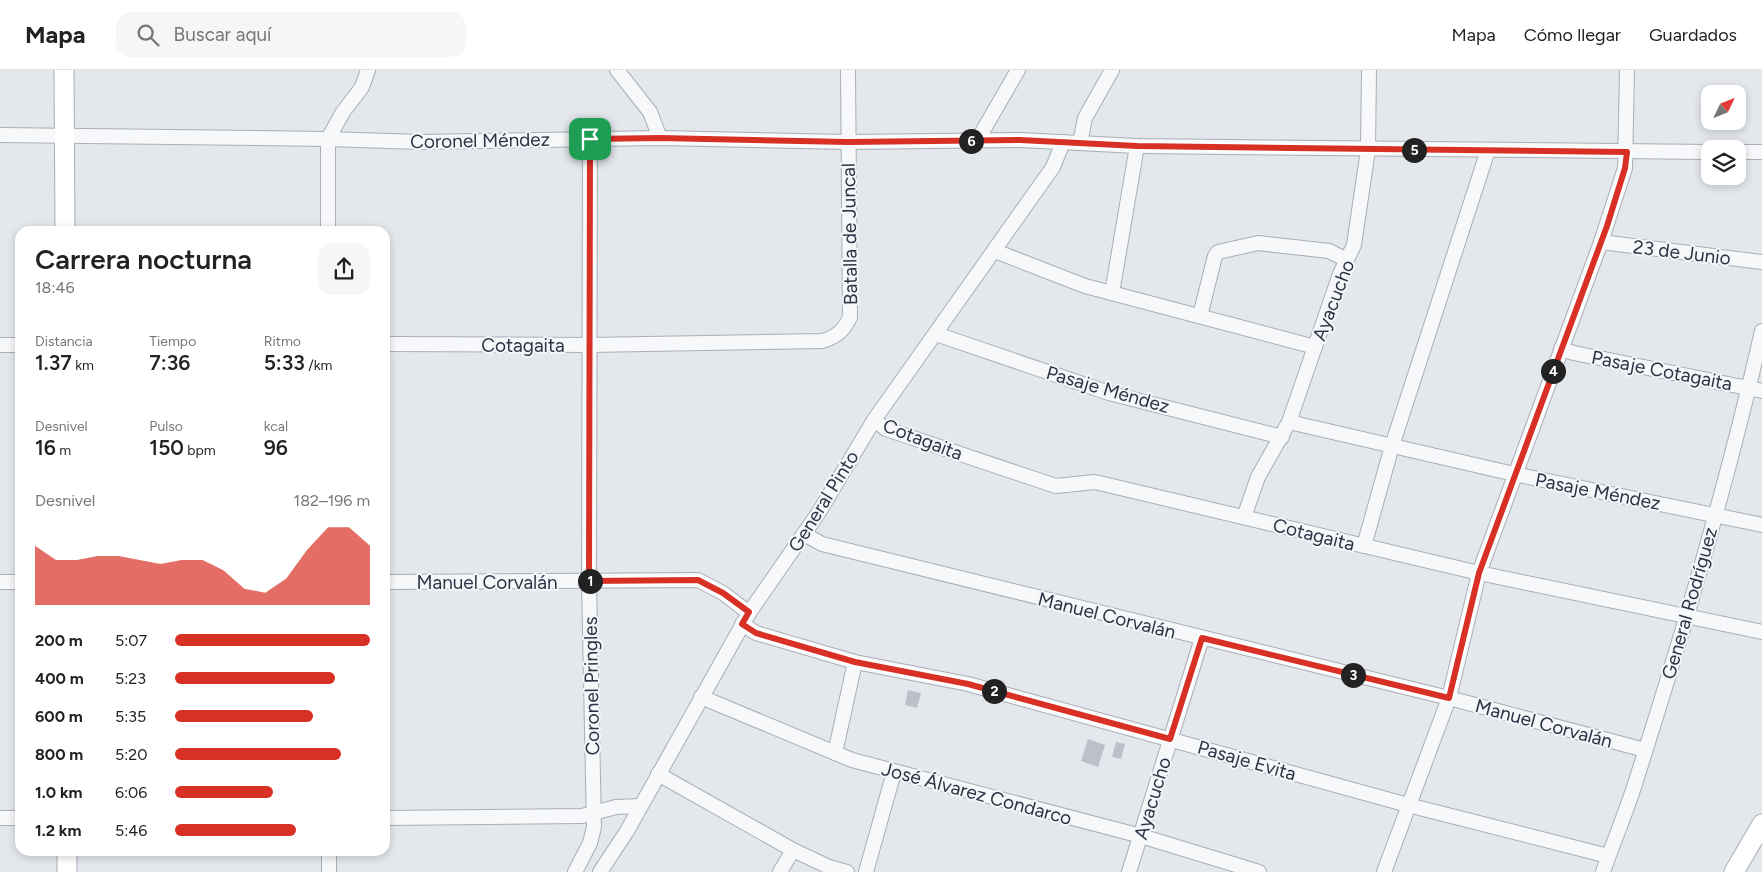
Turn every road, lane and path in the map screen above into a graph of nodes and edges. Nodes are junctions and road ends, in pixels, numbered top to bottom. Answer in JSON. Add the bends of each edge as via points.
{"nodes":[{"id":1,"x":64,"y":70,"type":"edge"},
{"id":2,"x":368,"y":70,"type":"edge"},
{"id":3,"x":616,"y":70,"type":"edge"},
{"id":4,"x":848,"y":70,"type":"edge"},
{"id":5,"x":1018,"y":70,"type":"edge"},
{"id":6,"x":1112,"y":70,"type":"edge"},
{"id":7,"x":1369,"y":70,"type":"edge"},
{"id":8,"x":1627,"y":70,"type":"edge"},
{"id":9,"x":0,"y":135,"type":"edge"},
{"id":10,"x":63,"y":136,"type":"junction"},
{"id":11,"x":660,"y":138,"type":"junction"},
{"id":12,"x":328,"y":139,"type":"junction"},
{"id":13,"x":590,"y":139,"type":"junction"},
{"id":14,"x":977,"y":141,"type":"junction"},
{"id":15,"x":848,"y":142,"type":"junction"},
{"id":16,"x":1063,"y":142,"type":"junction"},
{"id":17,"x":1080,"y":143,"type":"junction"},
{"id":18,"x":1137,"y":146,"type":"junction"},
{"id":19,"x":1368,"y":150,"type":"junction"},
{"id":20,"x":1488,"y":150,"type":"junction"},
{"id":21,"x":1627,"y":152,"type":"junction"},
{"id":22,"x":1701,"y":152,"type":"edge"},
{"id":23,"x":1746,"y":152,"type":"edge"},
{"id":24,"x":1762,"y":152,"type":"edge"},
{"id":25,"x":65,"y":226,"type":"edge"},
{"id":26,"x":328,"y":226,"type":"edge"},
{"id":27,"x":1601,"y":242,"type":"junction"},
{"id":28,"x":995,"y":251,"type":"junction"},
{"id":29,"x":1347,"y":260,"type":"junction"},
{"id":30,"x":1762,"y":262,"type":"edge"},
{"id":31,"x":1112,"y":293,"type":"junction"},
{"id":32,"x":1200,"y":316,"type":"junction"},
{"id":33,"x":1762,"y":331,"type":"edge"},
{"id":34,"x":839,"y":334,"type":"joint"},
{"id":35,"x":936,"y":334,"type":"junction"},
{"id":36,"x":390,"y":344,"type":"edge"},
{"id":37,"x":0,"y":345,"type":"edge"},
{"id":38,"x":15,"y":345,"type":"edge"},
{"id":39,"x":588,"y":345,"type":"junction"},
{"id":40,"x":1315,"y":347,"type":"junction"},
{"id":41,"x":1562,"y":348,"type":"junction"},
{"id":42,"x":1756,"y":389,"type":"edge"},
{"id":43,"x":874,"y":420,"type":"junction"},
{"id":44,"x":1289,"y":422,"type":"junction"},
{"id":45,"x":1282,"y":436,"type":"junction"},
{"id":46,"x":1392,"y":446,"type":"junction"},
{"id":47,"x":1514,"y":474,"type":"junction"},
{"id":48,"x":1715,"y":515,"type":"junction"},
{"id":49,"x":1244,"y":517,"type":"junction"},
{"id":50,"x":1762,"y":525,"type":"edge"},
{"id":51,"x":804,"y":534,"type":"junction"},
{"id":52,"x":1364,"y":546,"type":"junction"},
{"id":53,"x":1479,"y":573,"type":"junction"},
{"id":54,"x":589,"y":581,"type":"junction"},
{"id":55,"x":0,"y":582,"type":"edge"},
{"id":56,"x":15,"y":582,"type":"edge"},
{"id":57,"x":390,"y":582,"type":"edge"},
{"id":58,"x":708,"y":583,"type":"joint"},
{"id":59,"x":1687,"y":616,"type":"junction"},
{"id":60,"x":746,"y":618,"type":"junction"},
{"id":61,"x":1762,"y":632,"type":"edge"},
{"id":62,"x":1202,"y":638,"type":"junction"},
{"id":63,"x":855,"y":662,"type":"junction"},
{"id":64,"x":701,"y":697,"type":"junction"},
{"id":65,"x":1449,"y":698,"type":"junction"},
{"id":66,"x":1170,"y":739,"type":"junction"},
{"id":67,"x":1645,"y":750,"type":"junction"},
{"id":68,"x":835,"y":753,"type":"junction"},
{"id":69,"x":894,"y":772,"type":"junction"},
{"id":70,"x":658,"y":774,"type":"junction"},
{"id":71,"x":1408,"y":805,"type":"junction"},
{"id":72,"x":640,"y":806,"type":"junction"},
{"id":73,"x":594,"y":813,"type":"junction"},
{"id":74,"x":0,"y":818,"type":"edge"},
{"id":75,"x":15,"y":818,"type":"edge"},
{"id":76,"x":390,"y":818,"type":"edge"},
{"id":77,"x":1762,"y":824,"type":"edge"},
{"id":78,"x":1141,"y":836,"type":"junction"},
{"id":79,"x":793,"y":850,"type":"junction"},
{"id":80,"x":67,"y":856,"type":"edge"},
{"id":81,"x":329,"y":856,"type":"edge"},
{"id":82,"x":1608,"y":856,"type":"junction"},
{"id":83,"x":67,"y":872,"type":"edge"},
{"id":84,"x":329,"y":872,"type":"edge"},
{"id":85,"x":575,"y":872,"type":"edge"},
{"id":86,"x":600,"y":872,"type":"edge"},
{"id":87,"x":780,"y":872,"type":"edge"},
{"id":88,"x":847,"y":872,"type":"edge"},
{"id":89,"x":866,"y":872,"type":"edge"},
{"id":90,"x":1129,"y":872,"type":"edge"},
{"id":91,"x":1258,"y":872,"type":"edge"},
{"id":92,"x":1384,"y":872,"type":"edge"},
{"id":93,"x":1604,"y":872,"type":"edge"},
{"id":94,"x":1734,"y":872,"type":"edge"}],
"edges":[{"from":1,"to":10,"type":"main road"},
{"from":2,"to":12,"type":"street","via":[[362,87]]},
{"from":3,"to":11,"type":"street","via":[[650,112]]},
{"from":4,"to":15,"type":"street","name":"Batalla de Juncal"},
{"from":5,"to":14,"type":"street"},
{"from":6,"to":17,"type":"street","via":[[1084,118]]},
{"from":7,"to":19,"type":"street","name":"Ayacucho"},
{"from":8,"to":21,"type":"street"},
{"from":9,"to":10,"type":"street","name":"Coronel Méndez"},
{"from":10,"to":12,"type":"street","name":"Coronel Méndez"},
{"from":10,"to":25,"type":"main road"},
{"from":11,"to":13,"type":"street","name":"Coronel Méndez"},
{"from":11,"to":15,"type":"street","name":"Coronel Méndez"},
{"from":12,"to":13,"type":"street","name":"Coronel Méndez","via":[[419,142]]},
{"from":12,"to":26,"type":"street"},
{"from":13,"to":39,"type":"street","name":"Coronel Pringles"},
{"from":14,"to":15,"type":"street","name":"Coronel Méndez"},
{"from":14,"to":16,"type":"street","name":"Coronel Méndez"},
{"from":15,"to":34,"type":"street","name":"Batalla de Juncal","via":[[850,316]]},
{"from":16,"to":17,"type":"street","name":"Coronel Méndez"},
{"from":16,"to":28,"type":"street","name":"General Pinto","via":[[1053,167]]},
{"from":17,"to":18,"type":"street","name":"Coronel Méndez"},
{"from":18,"to":19,"type":"street","name":"Coronel Méndez"},
{"from":18,"to":31,"type":"street"},
{"from":19,"to":20,"type":"street","name":"Coronel Méndez"},
{"from":19,"to":29,"type":"street","name":"Ayacucho","via":[[1358,228]]},
{"from":20,"to":21,"type":"street","name":"Coronel Méndez"},
{"from":20,"to":46,"type":"street"},
{"from":21,"to":22,"type":"street","name":"Coronel Méndez"},
{"from":21,"to":27,"type":"street","via":[[1625,168]]},
{"from":23,"to":24,"type":"street"},
{"from":27,"to":30,"type":"street","name":"23 de Junio"},
{"from":27,"to":41,"type":"street"},
{"from":28,"to":31,"type":"street","via":[[1085,286]]},
{"from":28,"to":35,"type":"street","name":"General Pinto"},
{"from":29,"to":32,"type":"street","via":[[1329,251],[1258,243],[1218,252]]},
{"from":29,"to":40,"type":"street","name":"Ayacucho"},
{"from":31,"to":32,"type":"street"},
{"from":32,"to":40,"type":"street"},
{"from":33,"to":42,"type":"street","name":"General Rodríguez"},
{"from":34,"to":39,"type":"street","name":"Cotagaita","via":[[822,341]]},
{"from":35,"to":43,"type":"street","name":"General Pinto"},
{"from":35,"to":45,"type":"street","name":"Pasaje Méndez","via":[[1109,393]]},
{"from":36,"to":39,"type":"street","name":"Cotagaita"},
{"from":37,"to":38,"type":"street"},
{"from":39,"to":54,"type":"street","name":"Coronel Pringles"},
{"from":40,"to":44,"type":"street","name":"Ayacucho"},
{"from":41,"to":42,"type":"street","name":"Pasaje Cotagaita"},
{"from":41,"to":47,"type":"street"},
{"from":42,"to":48,"type":"street","name":"General Rodríguez"},
{"from":43,"to":49,"type":"street","name":"Cotagaita","via":[[886,429],[1056,486],[1095,482]]},
{"from":43,"to":51,"type":"street","name":"General Pinto"},
{"from":44,"to":45,"type":"street","name":"Ayacucho"},
{"from":44,"to":46,"type":"street","name":"Pasaje Méndez"},
{"from":45,"to":49,"type":"street","name":"Ayacucho","via":[[1258,477]]},
{"from":46,"to":47,"type":"street","name":"Pasaje Méndez"},
{"from":46,"to":52,"type":"street"},
{"from":47,"to":48,"type":"street","name":"Pasaje Méndez"},
{"from":47,"to":53,"type":"street"},
{"from":48,"to":50,"type":"street","name":"Pasaje Méndez"},
{"from":48,"to":59,"type":"street","name":"General Rodríguez"},
{"from":49,"to":52,"type":"street","name":"Cotagaita"},
{"from":51,"to":60,"type":"street","name":"General Pinto"},
{"from":51,"to":62,"type":"street","name":"Manuel Corvalán","via":[[822,544]]},
{"from":52,"to":53,"type":"street","name":"Cotagaita"},
{"from":53,"to":59,"type":"street","name":"Cotagaita"},
{"from":53,"to":65,"type":"street"},
{"from":54,"to":57,"type":"street","name":"Manuel Corvalán"},
{"from":54,"to":58,"type":"street","name":"Manuel Corvalán","via":[[698,580]]},
{"from":54,"to":73,"type":"street","name":"Coronel Pringles"},
{"from":55,"to":56,"type":"street"},
{"from":58,"to":60,"type":"street","name":"Pasaje Evita"},
{"from":59,"to":61,"type":"street","name":"Cotagaita"},
{"from":59,"to":67,"type":"street","name":"General Rodríguez"},
{"from":60,"to":63,"type":"street","name":"Pasaje Evita","via":[[756,633]]},
{"from":60,"to":64,"type":"street","name":"General Pinto"},
{"from":62,"to":65,"type":"street","name":"Manuel Corvalán"},
{"from":62,"to":66,"type":"street","name":"Ayacucho"},
{"from":63,"to":66,"type":"street","name":"Pasaje Evita","via":[[968,684]]},
{"from":63,"to":68,"type":"street"},
{"from":64,"to":68,"type":"street","name":"José Álvarez Condarco"},
{"from":64,"to":70,"type":"street","name":"General Pinto"},
{"from":65,"to":67,"type":"street","name":"Manuel Corvalán"},
{"from":65,"to":71,"type":"street"},
{"from":66,"to":71,"type":"street","name":"Pasaje Evita"},
{"from":66,"to":78,"type":"street","name":"Ayacucho"},
{"from":67,"to":82,"type":"street","name":"General Rodríguez"},
{"from":68,"to":69,"type":"street","name":"José Álvarez Condarco"},
{"from":69,"to":78,"type":"street","name":"José Álvarez Condarco"},
{"from":69,"to":89,"type":"street"},
{"from":70,"to":72,"type":"street","name":"General Pinto"},
{"from":70,"to":79,"type":"street"},
{"from":71,"to":82,"type":"street","name":"Pasaje Evita"},
{"from":71,"to":92,"type":"street"},
{"from":72,"to":73,"type":"street","via":[[616,807]]},
{"from":72,"to":86,"type":"street","name":"General Pinto"},
{"from":73,"to":76,"type":"street","via":[[582,816]]},
{"from":73,"to":85,"type":"street","via":[[590,843]]},
{"from":74,"to":75,"type":"street"},
{"from":77,"to":94,"type":"main road"},
{"from":78,"to":90,"type":"street","name":"Ayacucho"},
{"from":78,"to":91,"type":"street","name":"José Álvarez Condarco"},
{"from":79,"to":87,"type":"street"},
{"from":79,"to":88,"type":"street"},
{"from":80,"to":83,"type":"main road"},
{"from":81,"to":84,"type":"street"},
{"from":82,"to":93,"type":"street","name":"General Rodríguez"}]}
